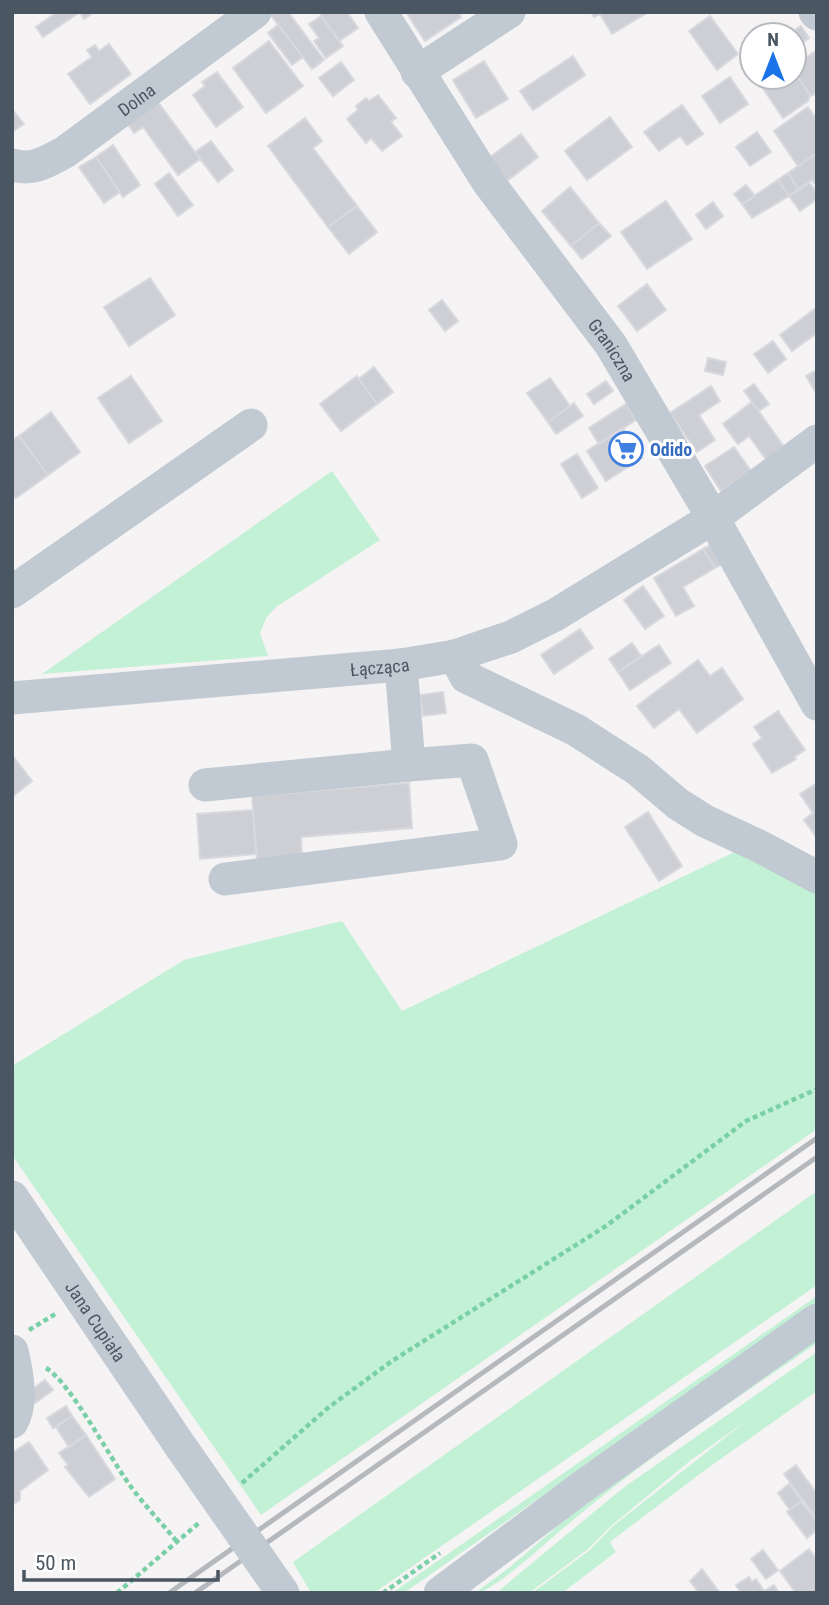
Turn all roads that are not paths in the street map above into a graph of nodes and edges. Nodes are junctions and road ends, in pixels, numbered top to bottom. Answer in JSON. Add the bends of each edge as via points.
{"nodes":[{"id":1,"x":255,"y":12,"type":"edge"},
{"id":2,"x":381,"y":12,"type":"edge"},
{"id":3,"x":509,"y":12,"type":"edge"},
{"id":4,"x":417,"y":72,"type":"junction"},
{"id":5,"x":12,"y":165,"type":"edge"},
{"id":6,"x":251,"y":425,"type":"dead end"},
{"id":7,"x":817,"y":441,"type":"edge"},
{"id":8,"x":713,"y":518,"type":"junction"},
{"id":9,"x":12,"y":592,"type":"edge"},
{"id":10,"x":455,"y":656,"type":"junction"},
{"id":11,"x":401,"y":665,"type":"junction"},
{"id":12,"x":12,"y":698,"type":"edge"},
{"id":13,"x":817,"y":704,"type":"edge"},
{"id":14,"x":409,"y":765,"type":"junction"},
{"id":15,"x":205,"y":785,"type":"dead end"},
{"id":16,"x":817,"y":877,"type":"edge"},
{"id":17,"x":225,"y":879,"type":"dead end"},
{"id":18,"x":12,"y":1198,"type":"edge"},
{"id":19,"x":817,"y":1320,"type":"edge"},
{"id":20,"x":19,"y":1344,"type":"edge"},
{"id":21,"x":12,"y":1422,"type":"edge"},
{"id":22,"x":283,"y":1593,"type":"edge"},
{"id":23,"x":440,"y":1593,"type":"edge"}],
"edges":[{"from":1,"to":5,"type":"street","name":"Dolna","via":[[65,152],[38,166]]},
{"from":2,"to":4,"type":"street","name":"Graniczna"},
{"from":3,"to":4,"type":"street"},
{"from":4,"to":8,"type":"street","name":"Graniczna","via":[[488,182],[611,345]]},
{"from":6,"to":9,"type":"street"},
{"from":7,"to":8,"type":"street","name":"Łącząca"},
{"from":8,"to":10,"type":"street","name":"Łącząca","via":[[555,615],[511,637]]},
{"from":8,"to":13,"type":"street","name":"Graniczna"},
{"from":10,"to":11,"type":"street","name":"Łącząca"},
{"from":10,"to":16,"type":"street","via":[[466,677],[576,730],[705,821]]},
{"from":11,"to":12,"type":"street","name":"Łącząca"},
{"from":11,"to":14,"type":"street"},
{"from":14,"to":15,"type":"street"},
{"from":14,"to":17,"type":"street","via":[[471,761],[501,844]]},
{"from":18,"to":22,"type":"street","name":"Jana Cupiała","bridge":true},
{"from":19,"to":23,"type":"street"},
{"from":20,"to":21,"type":"street","via":[[17,1406]]}]}
